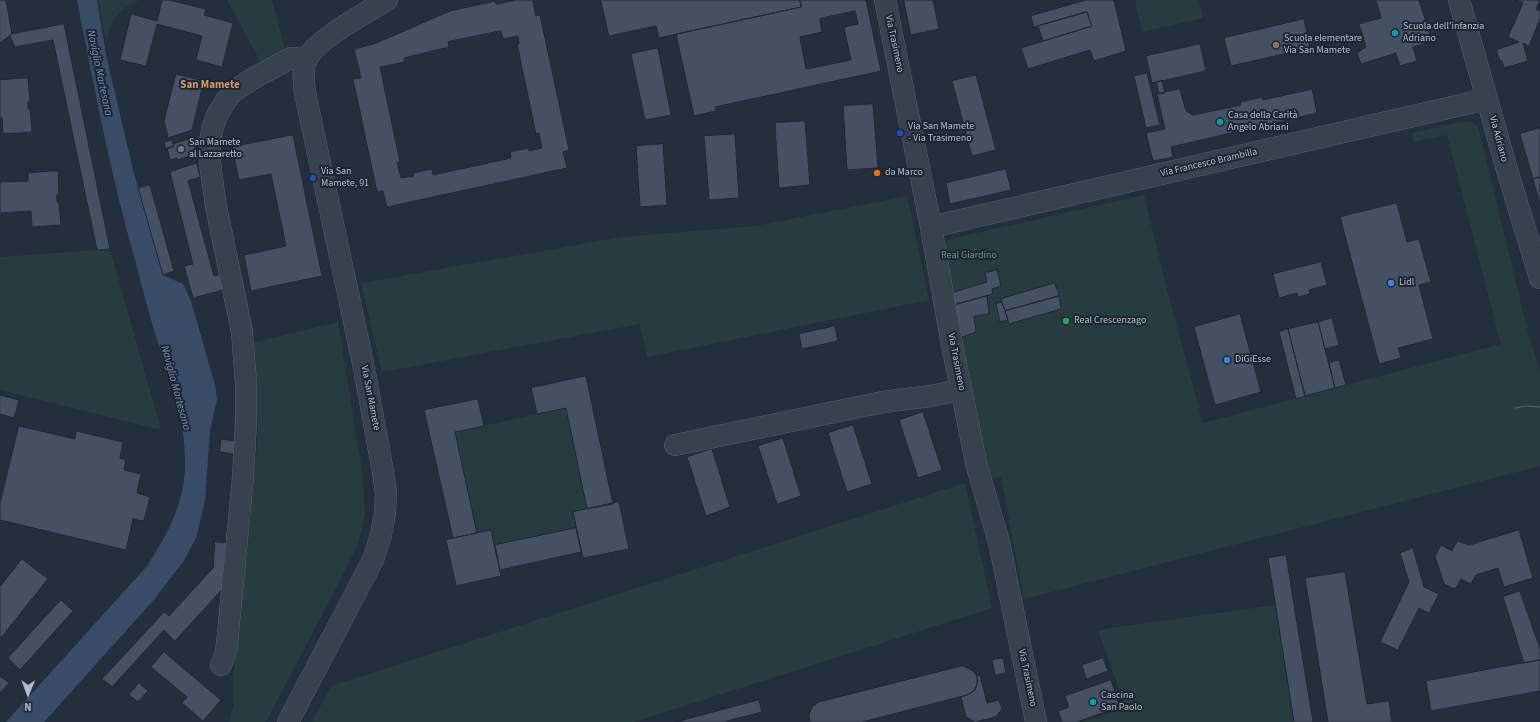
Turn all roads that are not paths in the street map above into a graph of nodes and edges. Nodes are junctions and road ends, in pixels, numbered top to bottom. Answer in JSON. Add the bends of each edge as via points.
{"nodes":[{"id":1,"x":386,"y":0,"type":"edge"},
{"id":2,"x":885,"y":0,"type":"edge"},
{"id":3,"x":1459,"y":0,"type":"edge"},
{"id":4,"x":307,"y":59,"type":"junction"},
{"id":5,"x":1487,"y":99,"type":"junction"},
{"id":6,"x":931,"y":227,"type":"junction"},
{"id":7,"x":1540,"y":278,"type":"edge"},
{"id":8,"x":961,"y":390,"type":"junction"},
{"id":9,"x":674,"y":445,"type":"dead end"},
{"id":10,"x":221,"y":665,"type":"dead end"},
{"id":11,"x":288,"y":722,"type":"edge"},
{"id":12,"x":1036,"y":722,"type":"edge"}],
"edges":[{"from":1,"to":4,"type":"street","via":[[328,37]]},
{"from":2,"to":6,"type":"street","name":"Via Trasimeno"},
{"from":3,"to":5,"type":"street","name":"Via Adriano"},
{"from":4,"to":10,"type":"street","via":[[291,58],[235,90],[218,113],[210,141],[210,164],[216,206],[240,314],[246,392],[245,448],[225,655]]},
{"from":4,"to":11,"type":"street","name":"Via San Mamete","via":[[303,70],[305,93],[365,375],[386,499],[383,528],[374,556]]},
{"from":5,"to":6,"type":"street","name":"Via Francesco Brambilla"},
{"from":5,"to":7,"type":"street","name":"Via Adriano"},
{"from":6,"to":8,"type":"street","name":"Via Trasimeno"},
{"from":8,"to":9,"type":"street","via":[[883,402]]},
{"from":8,"to":12,"type":"street","name":"Via Trasimeno","via":[[978,476],[999,542]]}]}
